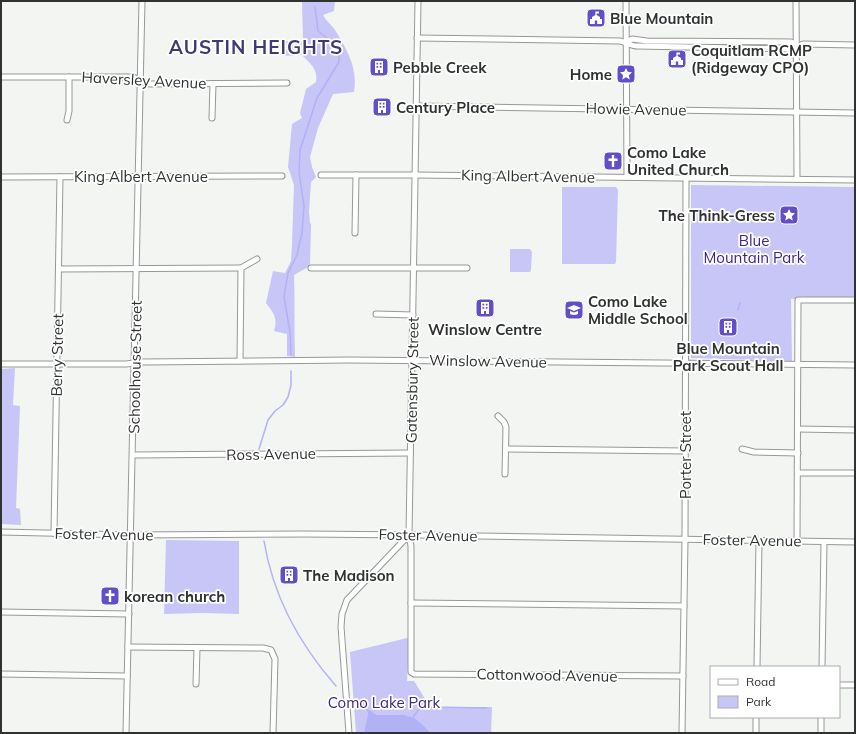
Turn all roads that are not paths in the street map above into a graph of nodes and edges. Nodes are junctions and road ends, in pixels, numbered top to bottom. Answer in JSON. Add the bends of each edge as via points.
{"nodes":[{"id":1,"x":142,"y":1,"type":"edge"},
{"id":2,"x":418,"y":1,"type":"edge"},
{"id":3,"x":626,"y":1,"type":"edge"},
{"id":4,"x":796,"y":1,"type":"edge"},
{"id":5,"x":417,"y":38,"type":"junction"},
{"id":6,"x":627,"y":42,"type":"junction"},
{"id":7,"x":796,"y":45,"type":"junction"},
{"id":8,"x":855,"y":45,"type":"edge"},
{"id":9,"x":1,"y":77,"type":"edge"},
{"id":10,"x":69,"y":77,"type":"junction"},
{"id":11,"x":141,"y":80,"type":"junction"},
{"id":12,"x":287,"y":83,"type":"dead end"},
{"id":13,"x":212,"y":84,"type":"junction"},
{"id":14,"x":416,"y":106,"type":"junction"},
{"id":15,"x":627,"y":109,"type":"junction"},
{"id":16,"x":796,"y":112,"type":"junction"},
{"id":17,"x":855,"y":113,"type":"edge"},
{"id":18,"x":212,"y":118,"type":"dead end"},
{"id":19,"x":67,"y":120,"type":"dead end"},
{"id":20,"x":415,"y":174,"type":"junction"},
{"id":21,"x":321,"y":175,"type":"dead end"},
{"id":22,"x":356,"y":175,"type":"junction"},
{"id":23,"x":139,"y":176,"type":"junction"},
{"id":24,"x":282,"y":176,"type":"dead end"},
{"id":25,"x":1,"y":177,"type":"edge"},
{"id":26,"x":60,"y":177,"type":"junction"},
{"id":27,"x":627,"y":177,"type":"junction"},
{"id":28,"x":686,"y":178,"type":"junction"},
{"id":29,"x":797,"y":179,"type":"junction"},
{"id":30,"x":855,"y":180,"type":"edge"},
{"id":31,"x":355,"y":233,"type":"dead end"},
{"id":32,"x":257,"y":259,"type":"dead end"},
{"id":33,"x":241,"y":268,"type":"junction"},
{"id":34,"x":310,"y":268,"type":"dead end"},
{"id":35,"x":414,"y":268,"type":"junction"},
{"id":36,"x":467,"y":268,"type":"dead end"},
{"id":37,"x":59,"y":269,"type":"junction"},
{"id":38,"x":137,"y":270,"type":"junction"},
{"id":39,"x":855,"y":300,"type":"edge"},
{"id":40,"x":376,"y":314,"type":"dead end"},
{"id":41,"x":413,"y":314,"type":"junction"},
{"id":42,"x":412,"y":360,"type":"junction"},
{"id":43,"x":240,"y":361,"type":"junction"},
{"id":44,"x":135,"y":363,"type":"junction"},
{"id":45,"x":1,"y":364,"type":"edge"},
{"id":46,"x":57,"y":364,"type":"junction"},
{"id":47,"x":685,"y":364,"type":"junction"},
{"id":48,"x":798,"y":364,"type":"junction"},
{"id":49,"x":855,"y":365,"type":"edge"},
{"id":50,"x":498,"y":416,"type":"dead end"},
{"id":51,"x":798,"y":429,"type":"junction"},
{"id":52,"x":855,"y":430,"type":"edge"},
{"id":53,"x":506,"y":449,"type":"junction"},
{"id":54,"x":742,"y":449,"type":"dead end"},
{"id":55,"x":685,"y":451,"type":"junction"},
{"id":56,"x":410,"y":453,"type":"junction"},
{"id":57,"x":798,"y":453,"type":"junction"},
{"id":58,"x":133,"y":455,"type":"junction"},
{"id":59,"x":798,"y":473,"type":"junction"},
{"id":60,"x":855,"y":473,"type":"edge"},
{"id":61,"x":505,"y":474,"type":"dead end"},
{"id":62,"x":1,"y":532,"type":"edge"},
{"id":63,"x":54,"y":533,"type":"junction"},
{"id":64,"x":131,"y":535,"type":"junction"},
{"id":65,"x":409,"y":535,"type":"junction"},
{"id":66,"x":685,"y":539,"type":"junction"},
{"id":67,"x":759,"y":541,"type":"junction"},
{"id":68,"x":797,"y":541,"type":"junction"},
{"id":69,"x":824,"y":542,"type":"junction"},
{"id":70,"x":855,"y":542,"type":"edge"},
{"id":71,"x":411,"y":604,"type":"junction"},
{"id":72,"x":684,"y":606,"type":"junction"},
{"id":73,"x":1,"y":612,"type":"edge"},
{"id":74,"x":129,"y":614,"type":"junction"},
{"id":75,"x":128,"y":647,"type":"junction"},
{"id":76,"x":197,"y":648,"type":"junction"},
{"id":77,"x":757,"y":666,"type":"edge"},
{"id":78,"x":822,"y":666,"type":"edge"},
{"id":79,"x":411,"y":672,"type":"joint"},
{"id":80,"x":1,"y":674,"type":"edge"},
{"id":81,"x":127,"y":676,"type":"junction"},
{"id":82,"x":683,"y":676,"type":"junction"},
{"id":83,"x":196,"y":684,"type":"dead end"},
{"id":84,"x":840,"y":685,"type":"edge"},
{"id":85,"x":855,"y":685,"type":"edge"},
{"id":86,"x":756,"y":718,"type":"edge"},
{"id":87,"x":821,"y":718,"type":"edge"},
{"id":88,"x":126,"y":733,"type":"edge"},
{"id":89,"x":273,"y":733,"type":"edge"},
{"id":90,"x":348,"y":733,"type":"edge"},
{"id":91,"x":682,"y":733,"type":"edge"},
{"id":92,"x":756,"y":733,"type":"edge"},
{"id":93,"x":821,"y":733,"type":"edge"}],
"edges":[{"from":1,"to":11,"type":"street","name":"Schoolhouse Street"},
{"from":2,"to":5,"type":"street","name":"Gatensbury Street"},
{"from":3,"to":6,"type":"street"},
{"from":4,"to":7,"type":"street"},
{"from":5,"to":6,"type":"street"},
{"from":5,"to":14,"type":"street","name":"Gatensbury Street"},
{"from":6,"to":7,"type":"street","via":[[633,46],[788,49]]},
{"from":6,"to":15,"type":"street"},
{"from":7,"to":8,"type":"street"},
{"from":7,"to":16,"type":"street"},
{"from":9,"to":10,"type":"street","name":"Haversley Avenue"},
{"from":10,"to":11,"type":"street","name":"Haversley Avenue","via":[[133,77]]},
{"from":10,"to":19,"type":"street"},
{"from":11,"to":13,"type":"street","name":"Haversley Avenue","via":[[149,84]]},
{"from":11,"to":23,"type":"street","name":"Schoolhouse Street"},
{"from":12,"to":13,"type":"street","name":"Haversley Avenue"},
{"from":13,"to":18,"type":"street"},
{"from":14,"to":15,"type":"street","name":"Howie Avenue"},
{"from":14,"to":20,"type":"street","name":"Gatensbury Street"},
{"from":15,"to":16,"type":"street","name":"Howie Avenue"},
{"from":15,"to":27,"type":"street"},
{"from":16,"to":17,"type":"street","name":"Howie Avenue"},
{"from":16,"to":29,"type":"street"},
{"from":20,"to":22,"type":"street","name":"King Albert Avenue"},
{"from":20,"to":27,"type":"street","name":"King Albert Avenue"},
{"from":20,"to":35,"type":"street","name":"Gatensbury Street"},
{"from":21,"to":22,"type":"street","name":"King Albert Avenue"},
{"from":22,"to":31,"type":"street"},
{"from":23,"to":24,"type":"street","name":"King Albert Avenue"},
{"from":23,"to":26,"type":"street","name":"King Albert Avenue"},
{"from":23,"to":38,"type":"street","name":"Schoolhouse Street"},
{"from":25,"to":26,"type":"street","name":"King Albert Avenue"},
{"from":26,"to":37,"type":"street","name":"Berry Street"},
{"from":27,"to":28,"type":"street","name":"King Albert Avenue"},
{"from":28,"to":29,"type":"street","name":"King Albert Avenue"},
{"from":28,"to":47,"type":"street","name":"Porter Street"},
{"from":29,"to":30,"type":"street","name":"King Albert Avenue"},
{"from":32,"to":33,"type":"street"},
{"from":33,"to":38,"type":"street"},
{"from":33,"to":43,"type":"street"},
{"from":34,"to":35,"type":"street"},
{"from":35,"to":36,"type":"street"},
{"from":35,"to":41,"type":"street","name":"Gatensbury Street"},
{"from":37,"to":38,"type":"street"},
{"from":37,"to":46,"type":"street","name":"Berry Street"},
{"from":38,"to":44,"type":"street","name":"Schoolhouse Street"},
{"from":39,"to":48,"type":"street","via":[[798,300]]},
{"from":40,"to":41,"type":"street"},
{"from":41,"to":42,"type":"street","name":"Gatensbury Street"},
{"from":42,"to":43,"type":"street","name":"Winslow Avenue"},
{"from":42,"to":47,"type":"street","name":"Winslow Avenue"},
{"from":42,"to":56,"type":"street","name":"Gatensbury Street"},
{"from":43,"to":44,"type":"street","name":"Winslow Avenue"},
{"from":44,"to":46,"type":"street","name":"Winslow Avenue"},
{"from":44,"to":58,"type":"street","name":"Schoolhouse Street"},
{"from":45,"to":46,"type":"street","name":"Winslow Avenue"},
{"from":46,"to":63,"type":"street","name":"Berry Street"},
{"from":47,"to":48,"type":"street","name":"Winslow Avenue"},
{"from":47,"to":55,"type":"street","name":"Porter Street"},
{"from":48,"to":49,"type":"street","name":"Winslow Avenue"},
{"from":48,"to":51,"type":"street"},
{"from":50,"to":53,"type":"street","via":[[506,428]]},
{"from":51,"to":52,"type":"street"},
{"from":51,"to":57,"type":"street"},
{"from":53,"to":55,"type":"street"},
{"from":53,"to":61,"type":"street"},
{"from":54,"to":57,"type":"street","via":[[754,452]]},
{"from":55,"to":66,"type":"street","name":"Porter Street"},
{"from":56,"to":58,"type":"street","name":"Ross Avenue"},
{"from":56,"to":65,"type":"street","name":"Gatensbury Street"},
{"from":57,"to":59,"type":"street"},
{"from":58,"to":64,"type":"street","name":"Schoolhouse Street"},
{"from":59,"to":60,"type":"street"},
{"from":59,"to":68,"type":"street"},
{"from":62,"to":63,"type":"street","name":"Foster Avenue"},
{"from":63,"to":64,"type":"street","name":"Foster Avenue"},
{"from":64,"to":65,"type":"street","name":"Foster Avenue"},
{"from":64,"to":74,"type":"street","name":"Schoolhouse Street"},
{"from":65,"to":66,"type":"street","name":"Foster Avenue"},
{"from":65,"to":71,"type":"street","name":"Gatensbury Street"},
{"from":65,"to":90,"type":"street","via":[[352,594],[343,610],[341,627]]},
{"from":66,"to":67,"type":"street","name":"Foster Avenue"},
{"from":66,"to":72,"type":"street","name":"Porter Street"},
{"from":67,"to":68,"type":"street","name":"Foster Avenue"},
{"from":67,"to":77,"type":"street"},
{"from":68,"to":69,"type":"street","name":"Foster Avenue"},
{"from":69,"to":70,"type":"street","name":"Foster Avenue"},
{"from":69,"to":78,"type":"street"},
{"from":71,"to":72,"type":"street"},
{"from":71,"to":79,"type":"street","name":"Gatensbury Street"},
{"from":72,"to":82,"type":"street","name":"Porter Street"},
{"from":73,"to":74,"type":"street"},
{"from":74,"to":75,"type":"street","name":"Schoolhouse Street"},
{"from":75,"to":76,"type":"street"},
{"from":75,"to":81,"type":"street","name":"Schoolhouse Street"},
{"from":76,"to":83,"type":"street"},
{"from":76,"to":89,"type":"street","via":[[270,650],[274,659]]},
{"from":79,"to":82,"type":"street","name":"Cottonwood Avenue"},
{"from":80,"to":81,"type":"street"},
{"from":81,"to":88,"type":"street","name":"Schoolhouse Street"},
{"from":82,"to":91,"type":"street","name":"Porter Street"},
{"from":84,"to":85,"type":"street"},
{"from":86,"to":92,"type":"street"},
{"from":87,"to":93,"type":"street"}]}
